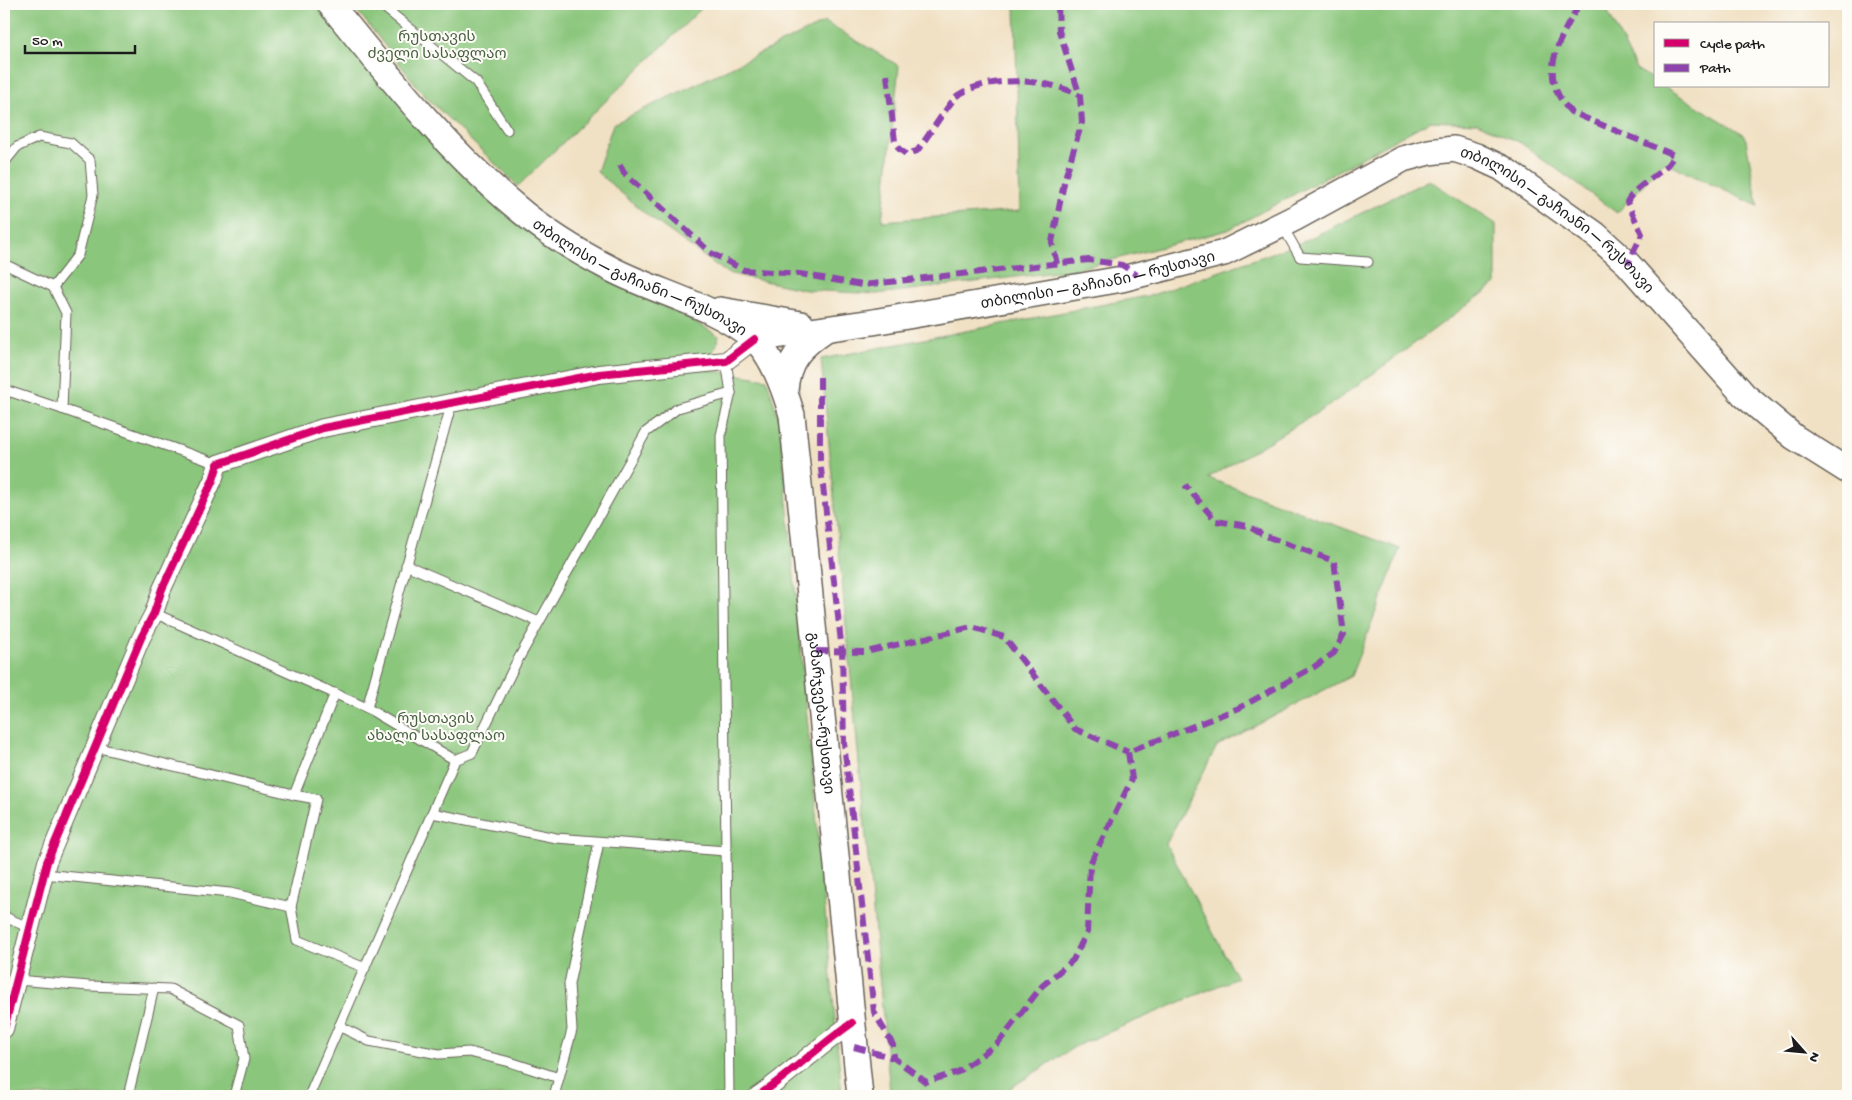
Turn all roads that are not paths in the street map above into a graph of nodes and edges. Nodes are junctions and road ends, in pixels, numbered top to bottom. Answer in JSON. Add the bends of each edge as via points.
{"nodes":[{"id":1,"x":330,"y":4,"type":"edge"},
{"id":2,"x":380,"y":4,"type":"edge"},
{"id":3,"x":507,"y":130,"type":"dead end"},
{"id":4,"x":4,"y":163,"type":"edge"},
{"id":5,"x":1282,"y":224,"type":"junction"},
{"id":6,"x":1368,"y":262,"type":"dead end"},
{"id":7,"x":4,"y":264,"type":"edge"},
{"id":8,"x":53,"y":287,"type":"junction"},
{"id":9,"x":689,"y":302,"type":"junction"},
{"id":10,"x":828,"y":327,"type":"junction"},
{"id":11,"x":755,"y":339,"type":"junction"},
{"id":12,"x":726,"y":361,"type":"junction"},
{"id":13,"x":785,"y":391,"type":"junction"},
{"id":14,"x":731,"y":393,"type":"junction"},
{"id":15,"x":4,"y":399,"type":"edge"},
{"id":16,"x":452,"y":402,"type":"junction"},
{"id":17,"x":62,"y":409,"type":"junction"},
{"id":18,"x":218,"y":464,"type":"junction"},
{"id":19,"x":1848,"y":471,"type":"edge"},
{"id":20,"x":406,"y":565,"type":"junction"},
{"id":21,"x":154,"y":613,"type":"junction"},
{"id":22,"x":539,"y":622,"type":"junction"},
{"id":23,"x":335,"y":693,"type":"junction"},
{"id":24,"x":367,"y":708,"type":"junction"},
{"id":25,"x":96,"y":746,"type":"junction"},
{"id":26,"x":455,"y":760,"type":"junction"},
{"id":27,"x":294,"y":795,"type":"junction"},
{"id":28,"x":432,"y":813,"type":"junction"},
{"id":29,"x":598,"y":842,"type":"junction"},
{"id":30,"x":726,"y":851,"type":"junction"},
{"id":31,"x":44,"y":874,"type":"junction"},
{"id":32,"x":291,"y":907,"type":"junction"},
{"id":33,"x":4,"y":914,"type":"edge"},
{"id":34,"x":30,"y":928,"type":"junction"},
{"id":35,"x":365,"y":968,"type":"junction"},
{"id":36,"x":17,"y":980,"type":"junction"},
{"id":37,"x":154,"y":988,"type":"junction"},
{"id":38,"x":852,"y":1023,"type":"junction"},
{"id":39,"x":339,"y":1026,"type":"junction"},
{"id":40,"x":4,"y":1029,"type":"edge"},
{"id":41,"x":559,"y":1078,"type":"junction"},
{"id":42,"x":128,"y":1096,"type":"edge"},
{"id":43,"x":234,"y":1096,"type":"edge"},
{"id":44,"x":309,"y":1096,"type":"edge"},
{"id":45,"x":554,"y":1096,"type":"edge"},
{"id":46,"x":729,"y":1096,"type":"edge"},
{"id":47,"x":758,"y":1096,"type":"edge"},
{"id":48,"x":860,"y":1096,"type":"edge"}],
"edges":[{"from":1,"to":9,"type":"main road","name":"თბილისი — გაჩიანი — რუსთავი","via":[[470,167],[518,208],[611,269]]},
{"from":2,"to":3,"type":"lane","via":[[476,82]]},
{"from":4,"to":8,"type":"lane","via":[[17,147],[38,137],[71,143],[90,160],[93,195],[78,255]]},
{"from":5,"to":6,"type":"lane","via":[[1300,257]]},
{"from":5,"to":10,"type":"main road","name":"თბილისი — გაჩიანი — რუსთავი","via":[[1224,253],[1122,279]]},
{"from":5,"to":19,"type":"main road","name":"თბილისი — გაჩიანი — რუსთავი","via":[[1403,159],[1454,149],[1476,156],[1502,168],[1596,235],[1628,264],[1744,395],[1794,437]]},
{"from":7,"to":8,"type":"lane"},
{"from":8,"to":17,"type":"lane","via":[[66,313]]},
{"from":9,"to":10,"type":"main road","via":[[786,323]]},
{"from":9,"to":11,"type":"main road","name":"თბილისი — გაჩიანი — რუსთავი"},
{"from":10,"to":11,"type":"main road","name":"თბილისი — გაჩიანი — რუსთავი"},
{"from":10,"to":13,"type":"main road","via":[[804,344],[795,356],[785,379]]},
{"from":11,"to":12,"type":"street"},
{"from":11,"to":13,"type":"main road","name":"გამარჯვება-რუსთავი"},
{"from":12,"to":14,"type":"lane"},
{"from":12,"to":16,"type":"street","via":[[599,374]]},
{"from":13,"to":38,"type":"main road","name":"გამარჯვება-რუსთავი","via":[[792,415]]},
{"from":14,"to":22,"type":"lane","via":[[678,408],[646,432]]},
{"from":14,"to":30,"type":"lane","via":[[721,435]]},
{"from":15,"to":17,"type":"lane","via":[[8,391]]},
{"from":16,"to":18,"type":"street","via":[[323,428]]},
{"from":16,"to":20,"type":"lane"},
{"from":17,"to":18,"type":"lane"},
{"from":18,"to":21,"type":"street"},
{"from":20,"to":22,"type":"lane"},
{"from":20,"to":24,"type":"lane"},
{"from":21,"to":23,"type":"lane"},
{"from":21,"to":25,"type":"street"},
{"from":22,"to":26,"type":"lane","via":[[514,665],[472,753]]},
{"from":23,"to":24,"type":"lane"},
{"from":23,"to":27,"type":"lane"},
{"from":24,"to":26,"type":"lane"},
{"from":25,"to":27,"type":"lane"},
{"from":25,"to":31,"type":"street"},
{"from":26,"to":28,"type":"lane"},
{"from":27,"to":32,"type":"lane","via":[[316,799]]},
{"from":28,"to":29,"type":"lane","via":[[556,838]]},
{"from":28,"to":35,"type":"lane"},
{"from":29,"to":30,"type":"lane"},
{"from":29,"to":41,"type":"lane","via":[[569,984],[572,1030]]},
{"from":30,"to":46,"type":"lane"},
{"from":31,"to":32,"type":"lane","via":[[230,893]]},
{"from":31,"to":34,"type":"street"},
{"from":32,"to":35,"type":"lane","via":[[297,940]]},
{"from":33,"to":34,"type":"lane"},
{"from":34,"to":36,"type":"street"},
{"from":35,"to":39,"type":"lane"},
{"from":36,"to":37,"type":"lane"},
{"from":36,"to":40,"type":"street"},
{"from":37,"to":42,"type":"lane"},
{"from":37,"to":43,"type":"lane","via":[[170,989],[239,1025],[244,1059]]},
{"from":38,"to":47,"type":"street"},
{"from":38,"to":48,"type":"main road","name":"გამარჯვება-რუსთავი"},
{"from":39,"to":41,"type":"lane","via":[[369,1041],[439,1054],[469,1052]]},
{"from":39,"to":44,"type":"lane"},
{"from":41,"to":45,"type":"lane"}]}
